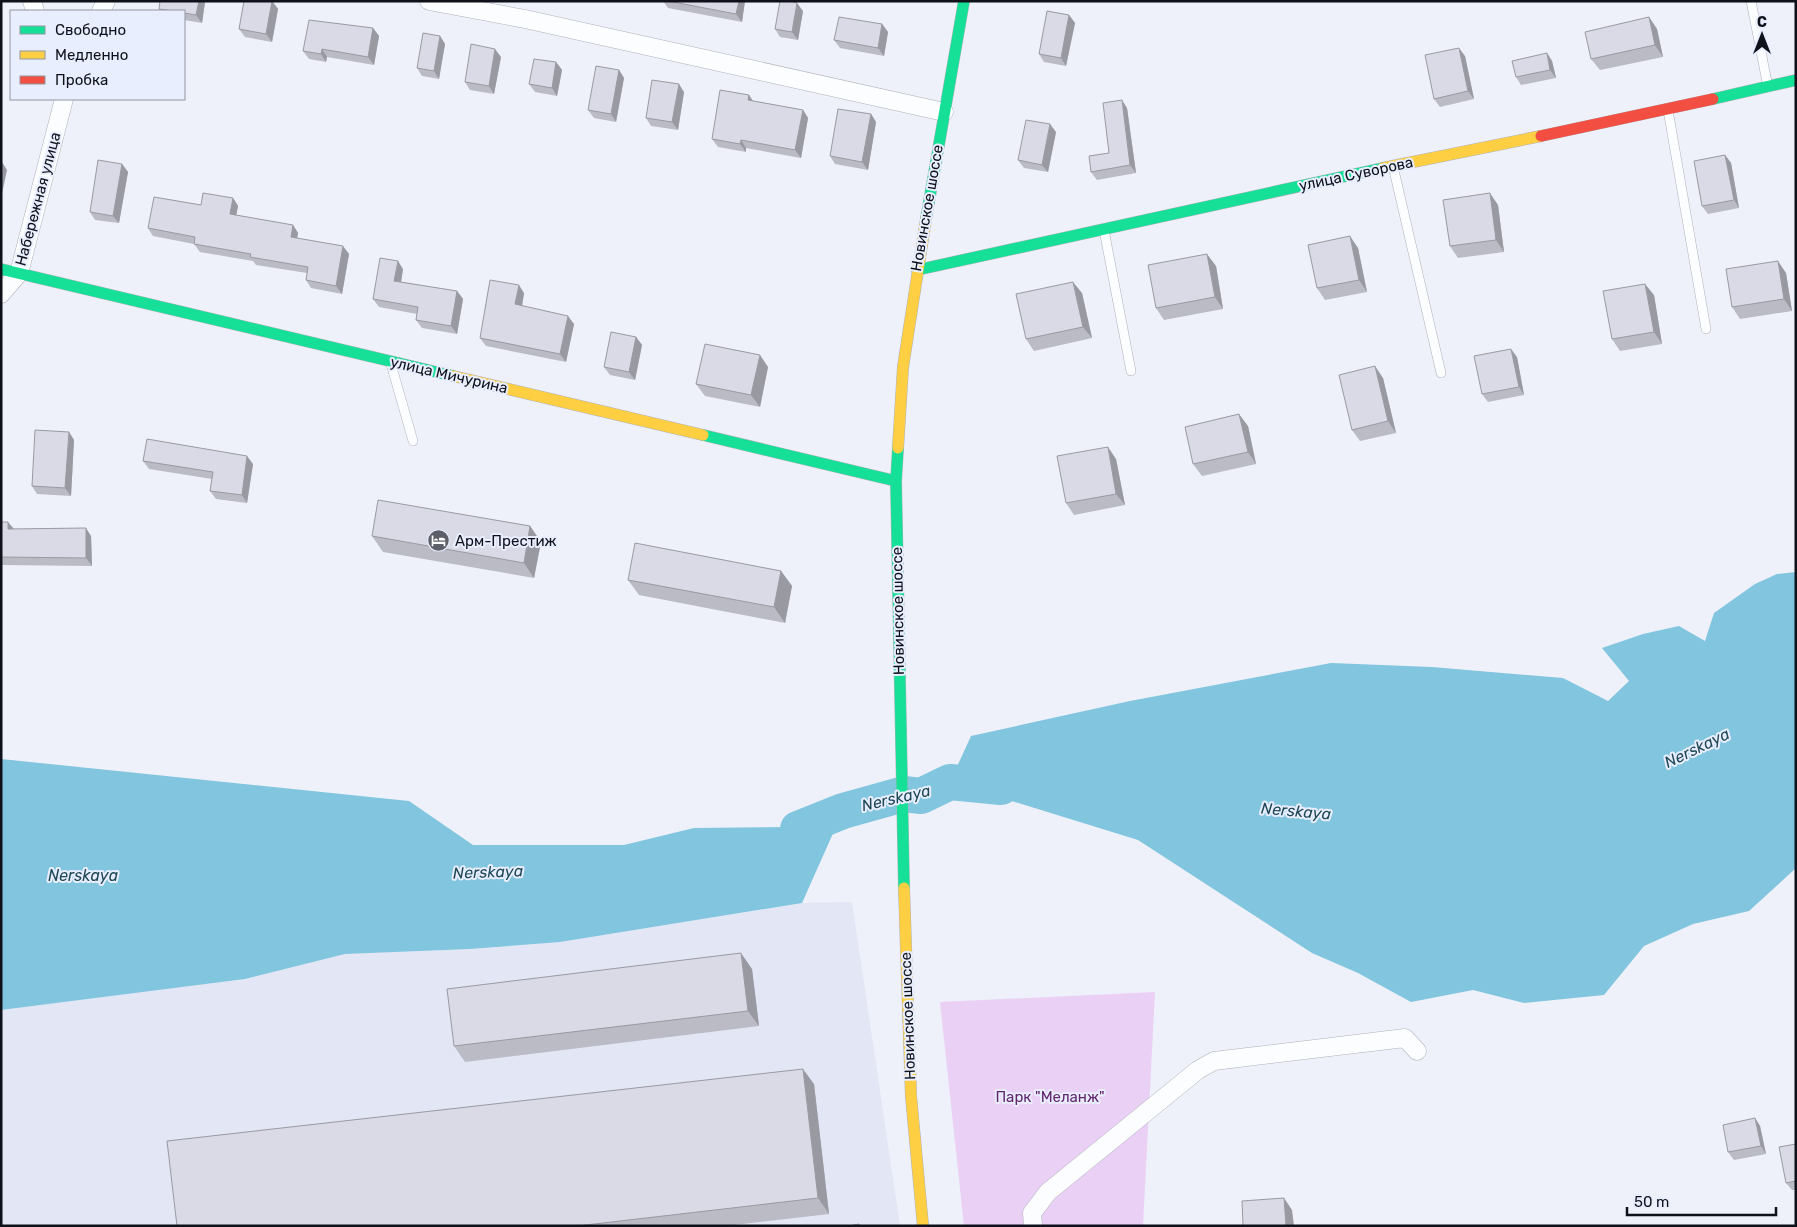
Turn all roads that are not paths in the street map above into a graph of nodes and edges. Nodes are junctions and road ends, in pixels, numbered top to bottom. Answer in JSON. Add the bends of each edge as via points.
{"nodes":[{"id":1,"x":429,"y":1,"type":"edge"},
{"id":2,"x":964,"y":1,"type":"edge"},
{"id":3,"x":1751,"y":1,"type":"edge"},
{"id":4,"x":1796,"y":80,"type":"edge"},
{"id":5,"x":1768,"y":87,"type":"junction"},
{"id":6,"x":64,"y":100,"type":"edge"},
{"id":7,"x":1668,"y":110,"type":"junction"},
{"id":8,"x":944,"y":112,"type":"junction"},
{"id":9,"x":1393,"y":166,"type":"junction"},
{"id":10,"x":1104,"y":230,"type":"junction"},
{"id":11,"x":1,"y":269,"type":"edge"},
{"id":12,"x":917,"y":270,"type":"junction"},
{"id":13,"x":19,"y":273,"type":"junction"},
{"id":14,"x":1,"y":294,"type":"edge"},
{"id":15,"x":1706,"y":329,"type":"dead end"},
{"id":16,"x":390,"y":362,"type":"junction"},
{"id":17,"x":1130,"y":372,"type":"dead end"},
{"id":18,"x":1441,"y":373,"type":"dead end"},
{"id":19,"x":412,"y":441,"type":"dead end"},
{"id":20,"x":896,"y":481,"type":"junction"},
{"id":21,"x":1417,"y":1051,"type":"dead end"},
{"id":22,"x":923,"y":1226,"type":"edge"},
{"id":23,"x":1033,"y":1226,"type":"edge"}],
"edges":[{"from":1,"to":8,"type":"street","via":[[525,19]]},
{"from":2,"to":8,"type":"street","name":"Новинское шоссе"},
{"from":3,"to":5,"type":"lane"},
{"from":4,"to":5,"type":"street","name":"улица Суворова"},
{"from":5,"to":7,"type":"street","name":"улица Суворова"},
{"from":6,"to":13,"type":"street","name":"Набережная улица"},
{"from":7,"to":9,"type":"street","name":"улица Суворова"},
{"from":7,"to":15,"type":"lane"},
{"from":8,"to":12,"type":"street","name":"Новинское шоссе"},
{"from":9,"to":10,"type":"street","name":"улица Суворова"},
{"from":9,"to":18,"type":"lane"},
{"from":10,"to":12,"type":"street","name":"улица Суворова"},
{"from":10,"to":17,"type":"lane"},
{"from":11,"to":13,"type":"street","name":"улица Мичурина"},
{"from":12,"to":20,"type":"street","name":"Новинское шоссе","via":[[903,367]]},
{"from":13,"to":14,"type":"street","name":"Набережная улица"},
{"from":13,"to":16,"type":"street","name":"улица Мичурина"},
{"from":16,"to":19,"type":"lane"},
{"from":16,"to":20,"type":"street","name":"улица Мичурина"},
{"from":20,"to":22,"type":"street","name":"Новинское шоссе","via":[[911,1096]]},
{"from":21,"to":23,"type":"street","via":[[1405,1038],[1214,1061],[1198,1070],[1048,1192],[1032,1213]]}]}
